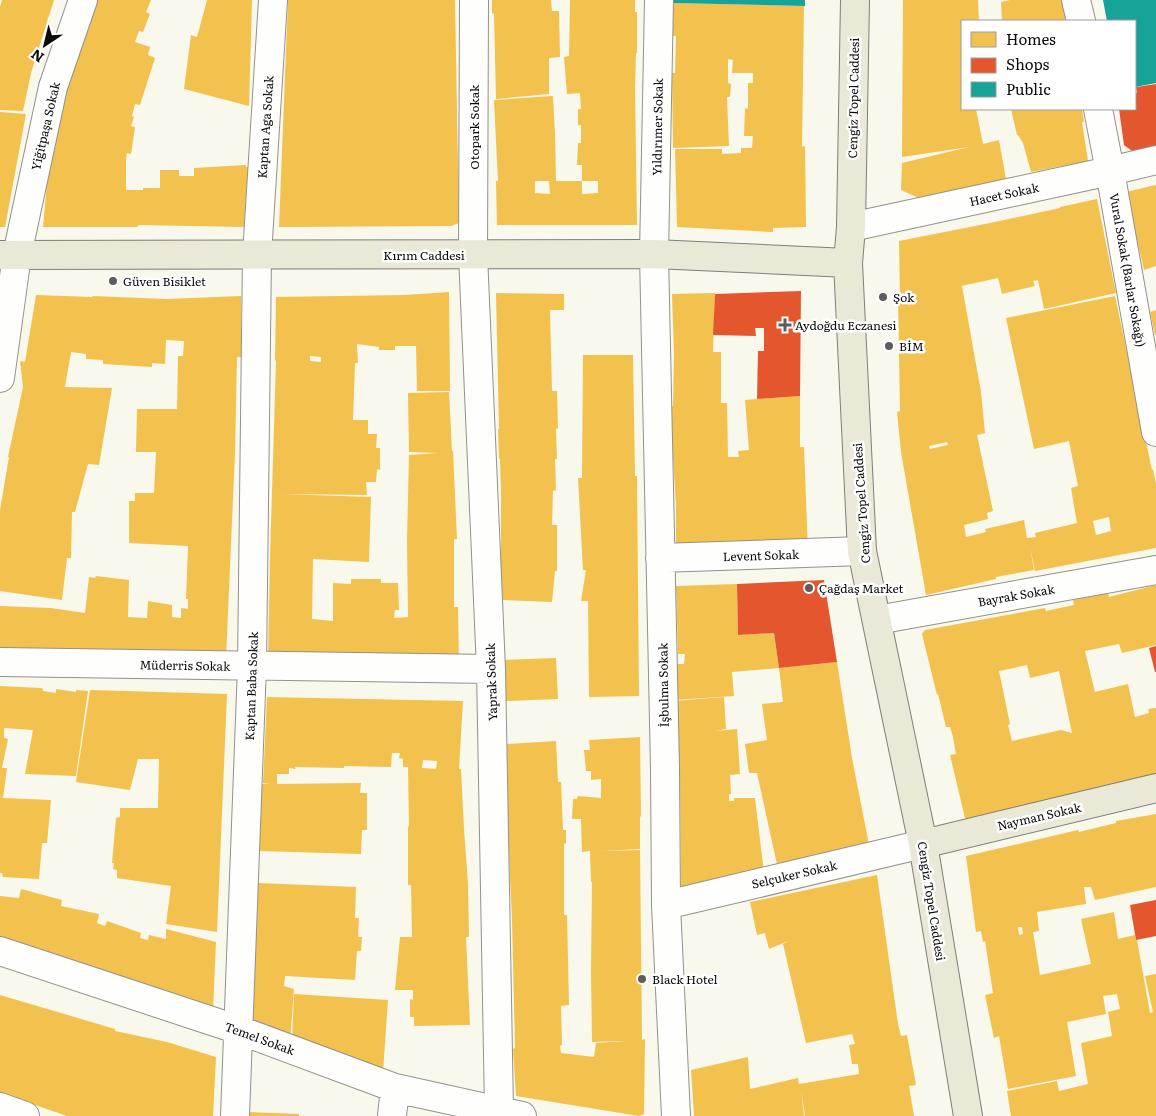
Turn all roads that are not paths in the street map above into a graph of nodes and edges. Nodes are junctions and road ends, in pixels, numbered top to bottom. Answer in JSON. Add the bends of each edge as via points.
{"nodes":[{"id":1,"x":83,"y":0,"type":"edge"},
{"id":2,"x":273,"y":0,"type":"edge"},
{"id":3,"x":474,"y":0,"type":"edge"},
{"id":4,"x":659,"y":0,"type":"edge"},
{"id":5,"x":855,"y":0,"type":"edge"},
{"id":6,"x":1076,"y":0,"type":"edge"},
{"id":7,"x":1081,"y":20,"type":"edge"},
{"id":8,"x":1098,"y":110,"type":"edge"},
{"id":9,"x":1156,"y":160,"type":"edge"},
{"id":10,"x":1110,"y":171,"type":"junction"},
{"id":11,"x":851,"y":227,"type":"junction"},
{"id":12,"x":473,"y":254,"type":"junction"},
{"id":13,"x":654,"y":254,"type":"junction"},
{"id":14,"x":8,"y":255,"type":"edge"},
{"id":15,"x":257,"y":255,"type":"junction"},
{"id":16,"x":848,"y":263,"type":"junction"},
{"id":17,"x":0,"y":378,"type":"edge"},
{"id":18,"x":1156,"y":432,"type":"edge"},
{"id":19,"x":862,"y":551,"type":"junction"},
{"id":20,"x":660,"y":558,"type":"junction"},
{"id":21,"x":1156,"y":570,"type":"edge"},
{"id":22,"x":877,"y":620,"type":"junction"},
{"id":23,"x":0,"y":662,"type":"edge"},
{"id":24,"x":252,"y":666,"type":"junction"},
{"id":25,"x":491,"y":669,"type":"junction"},
{"id":26,"x":1156,"y":788,"type":"edge"},
{"id":27,"x":923,"y":844,"type":"junction"},
{"id":28,"x":666,"y":905,"type":"junction"},
{"id":29,"x":0,"y":951,"type":"edge"},
{"id":30,"x":239,"y":1030,"type":"junction"},
{"id":31,"x":395,"y":1088,"type":"junction"},
{"id":32,"x":0,"y":1107,"type":"edge"},
{"id":33,"x":510,"y":1113,"type":"edge"},
{"id":34,"x":24,"y":1116,"type":"edge"},
{"id":35,"x":235,"y":1116,"type":"edge"},
{"id":36,"x":392,"y":1116,"type":"edge"},
{"id":37,"x":676,"y":1116,"type":"edge"},
{"id":38,"x":968,"y":1116,"type":"edge"}],
"edges":[{"from":1,"to":14,"type":"street","name":"Yiğitpaşa Sokak","via":[[53,87]]},
{"from":2,"to":15,"type":"street","name":"Kaptan Aga Sokak"},
{"from":3,"to":12,"type":"street","name":"Otopark Sokak"},
{"from":4,"to":13,"type":"street","name":"Yıldırımer Sokak"},
{"from":5,"to":11,"type":"main road","name":"Cengiz Topel Caddesi"},
{"from":6,"to":7,"type":"street"},
{"from":8,"to":10,"type":"street","name":"Vural Sokak (Barlar Sokağı)"},
{"from":9,"to":10,"type":"street","name":"Hacet Sokak"},
{"from":10,"to":11,"type":"street","name":"Hacet Sokak"},
{"from":10,"to":18,"type":"street","name":"Vural Sokak (Barlar Sokağı)"},
{"from":11,"to":16,"type":"main road","name":"Cengiz Topel Caddesi"},
{"from":12,"to":13,"type":"main road","name":"Kırım Caddesi"},
{"from":12,"to":15,"type":"main road","name":"Kırım Caddesi"},
{"from":12,"to":25,"type":"street","name":"Yaprak Sokak"},
{"from":13,"to":16,"type":"main road","name":"Kırım Caddesi"},
{"from":13,"to":20,"type":"street","name":"İşbulma Sokak"},
{"from":14,"to":15,"type":"main road","name":"Kırım Caddesi"},
{"from":14,"to":17,"type":"street","name":"Yiğitpaşa Sokak"},
{"from":15,"to":24,"type":"street","name":"Kaptan Baba Sokak"},
{"from":16,"to":19,"type":"main road","name":"Cengiz Topel Caddesi"},
{"from":19,"to":20,"type":"street","name":"Levent Sokak"},
{"from":19,"to":22,"type":"main road","name":"Cengiz Topel Caddesi"},
{"from":20,"to":28,"type":"street","name":"İşbulma Sokak"},
{"from":21,"to":22,"type":"street","name":"Bayrak Sokak"},
{"from":22,"to":27,"type":"main road","name":"Cengiz Topel Caddesi"},
{"from":23,"to":24,"type":"street","name":"Müderris Sokak"},
{"from":24,"to":25,"type":"street","name":"Müderris Sokak"},
{"from":24,"to":30,"type":"street","name":"Kaptan Baba Sokak"},
{"from":25,"to":33,"type":"street","name":"Yaprak Sokak"},
{"from":26,"to":27,"type":"main road","name":"Nayman Sokak"},
{"from":27,"to":28,"type":"street","name":"Selçuker Sokak"},
{"from":27,"to":38,"type":"main road","name":"Cengiz Topel Caddesi"},
{"from":28,"to":37,"type":"street","name":"İşbulma Sokak"},
{"from":29,"to":30,"type":"street","name":"Temel Sokak"},
{"from":30,"to":31,"type":"street","name":"Temel Sokak"},
{"from":30,"to":35,"type":"street","name":"Kaptan Baba Sokak"},
{"from":31,"to":33,"type":"street","name":"Temel Sokak"},
{"from":31,"to":36,"type":"street"},
{"from":32,"to":34,"type":"street"}]}
